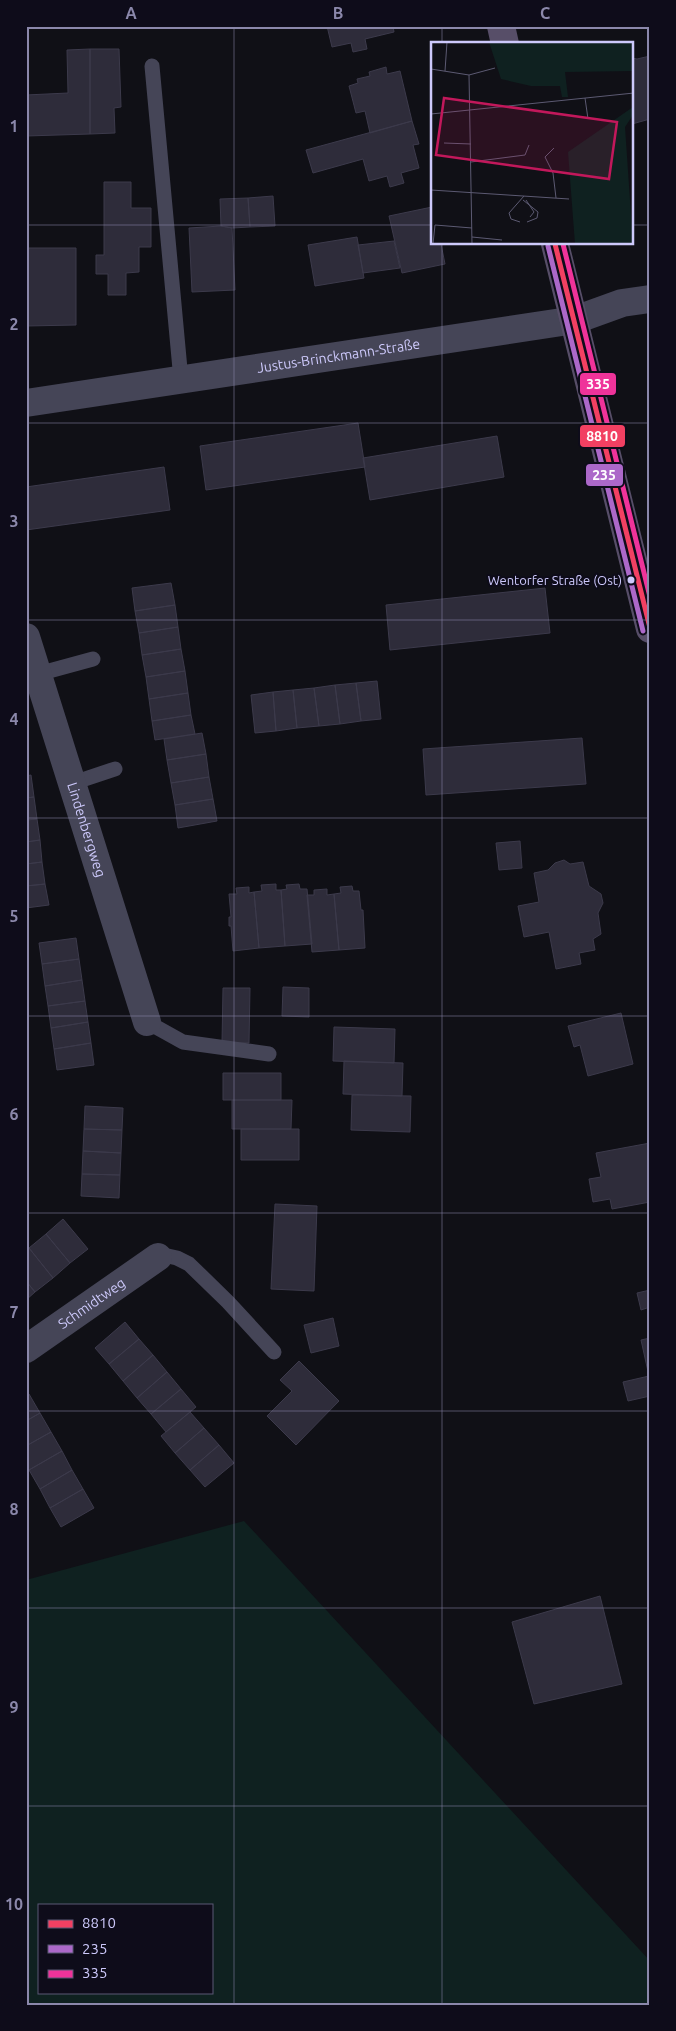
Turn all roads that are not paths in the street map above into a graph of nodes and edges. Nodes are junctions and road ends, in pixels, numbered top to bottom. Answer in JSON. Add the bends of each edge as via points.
{"nodes":[{"id":1,"x":501,"y":26,"type":"edge"},
{"id":2,"x":505,"y":42,"type":"edge"},
{"id":3,"x":152,"y":66,"type":"dead end"},
{"id":4,"x":555,"y":245,"type":"edge"},
{"id":5,"x":650,"y":299,"type":"edge"},
{"id":6,"x":575,"y":320,"type":"junction"},
{"id":7,"x":181,"y":380,"type":"junction"},
{"id":8,"x":26,"y":404,"type":"edge"},
{"id":9,"x":650,"y":629,"type":"edge"},
{"id":10,"x":26,"y":638,"type":"edge"},
{"id":11,"x":93,"y":659,"type":"dead end"},
{"id":12,"x":38,"y":674,"type":"junction"},
{"id":13,"x":115,"y":769,"type":"dead end"},
{"id":14,"x":73,"y":783,"type":"junction"},
{"id":15,"x":147,"y":1022,"type":"joint"},
{"id":16,"x":269,"y":1054,"type":"dead end"},
{"id":17,"x":158,"y":1257,"type":"joint"},
{"id":18,"x":26,"y":1349,"type":"edge"},
{"id":19,"x":274,"y":1352,"type":"dead end"}],
"edges":[{"from":1,"to":2,"type":"main road"},
{"from":3,"to":7,"type":"lane"},
{"from":4,"to":6,"type":"main road"},
{"from":5,"to":6,"type":"street","name":"Justus-Brinckmann-Straße","via":[[622,303]]},
{"from":6,"to":7,"type":"street","name":"Justus-Brinckmann-Straße"},
{"from":6,"to":9,"type":"main road"},
{"from":7,"to":8,"type":"street","name":"Justus-Brinckmann-Straße"},
{"from":10,"to":12,"type":"street","name":"Lindenbergweg"},
{"from":11,"to":12,"type":"lane"},
{"from":12,"to":14,"type":"street","name":"Lindenbergweg"},
{"from":13,"to":14,"type":"lane"},
{"from":14,"to":15,"type":"street","name":"Lindenbergweg"},
{"from":15,"to":16,"type":"lane","via":[[182,1042]]},
{"from":17,"to":18,"type":"street","name":"Schmidtweg"},
{"from":17,"to":19,"type":"lane","via":[[168,1256],[189,1264]]}]}
